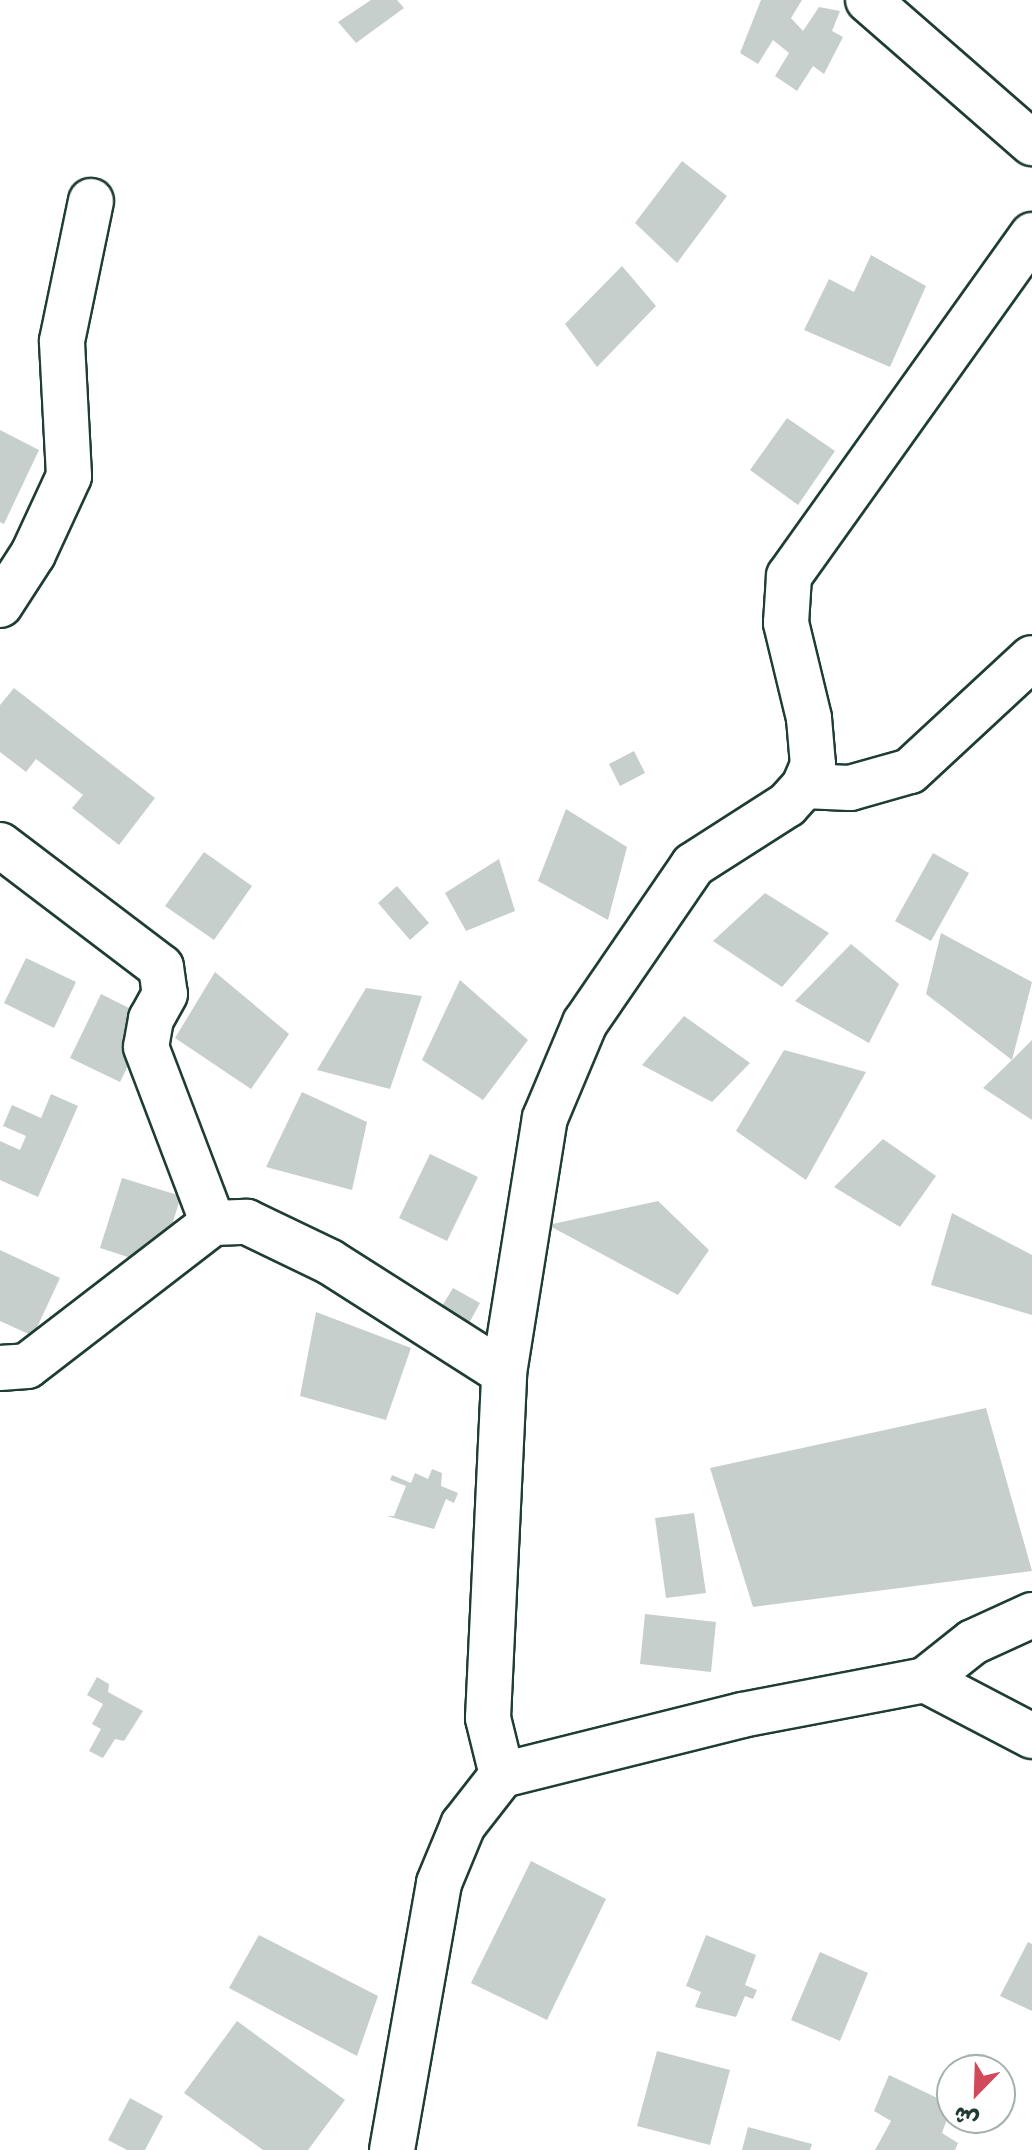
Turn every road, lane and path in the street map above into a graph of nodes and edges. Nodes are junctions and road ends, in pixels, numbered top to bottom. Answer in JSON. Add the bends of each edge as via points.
{"nodes":[{"id":1,"x":868,"y":0,"type":"edge"},
{"id":2,"x":1032,"y":143,"type":"edge"},
{"id":3,"x":91,"y":201,"type":"dead end"},
{"id":4,"x":1032,"y":235,"type":"edge"},
{"id":5,"x":0,"y":605,"type":"edge"},
{"id":6,"x":1032,"y":658,"type":"edge"},
{"id":7,"x":804,"y":786,"type":"junction"},
{"id":8,"x":0,"y":845,"type":"edge"},
{"id":9,"x":213,"y":1223,"type":"junction"},
{"id":10,"x":0,"y":1368,"type":"edge"},
{"id":11,"x":504,"y":1373,"type":"junction"},
{"id":12,"x":1032,"y":1615,"type":"edge"},
{"id":13,"x":925,"y":1680,"type":"junction"},
{"id":14,"x":1032,"y":1736,"type":"edge"},
{"id":15,"x":502,"y":1775,"type":"junction"},
{"id":16,"x":392,"y":2150,"type":"edge"}],
"edges":[{"from":1,"to":2,"type":"street"},
{"from":3,"to":5,"type":"street","via":[[62,341],[69,476],[33,554]]},
{"from":4,"to":7,"type":"street","via":[[789,576],[786,623],[809,718],[813,765]]},
{"from":6,"to":7,"type":"street","via":[[910,771],[850,788]]},
{"from":7,"to":11,"type":"street","via":[[787,805],[693,865],[585,1023],[545,1118]]},
{"from":8,"to":9,"type":"street","via":[[161,967],[165,994],[151,1019],[146,1047]]},
{"from":9,"to":10,"type":"street","via":[[27,1366]]},
{"from":9,"to":11,"type":"street","via":[[247,1222],[330,1262]]},
{"from":11,"to":15,"type":"street","via":[[488,1718]]},
{"from":12,"to":13,"type":"street","via":[[973,1642]]},
{"from":13,"to":14,"type":"street"},
{"from":13,"to":15,"type":"street","via":[[742,1715]]},
{"from":15,"to":16,"type":"street","via":[[463,1825],[439,1883]]}]}
